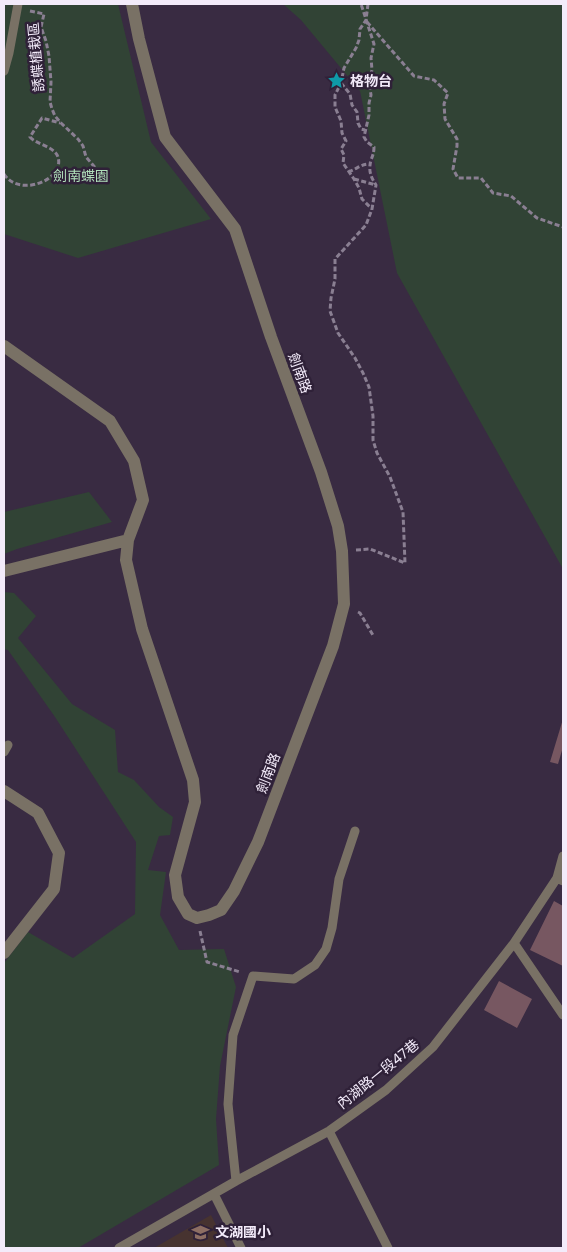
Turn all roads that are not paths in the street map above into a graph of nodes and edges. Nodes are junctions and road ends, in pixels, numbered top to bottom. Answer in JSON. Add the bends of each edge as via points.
{"nodes":[{"id":1,"x":132,"y":4,"type":"edge"},
{"id":2,"x":17,"y":6,"type":"edge"},
{"id":3,"x":4,"y":71,"type":"edge"},
{"id":4,"x":4,"y":346,"type":"edge"},
{"id":5,"x":128,"y":540,"type":"junction"},
{"id":6,"x":4,"y":571,"type":"edge"},
{"id":7,"x":4,"y":791,"type":"edge"},
{"id":8,"x":355,"y":831,"type":"dead end"},
{"id":9,"x":563,"y":856,"type":"edge"},
{"id":10,"x":560,"y":880,"type":"edge"},
{"id":11,"x":514,"y":943,"type":"junction"},
{"id":12,"x":4,"y":952,"type":"edge"},
{"id":13,"x":563,"y":1015,"type":"edge"},
{"id":14,"x":329,"y":1130,"type":"junction"},
{"id":15,"x":236,"y":1181,"type":"junction"},
{"id":16,"x":214,"y":1194,"type":"junction"},
{"id":17,"x":119,"y":1248,"type":"edge"},
{"id":18,"x":241,"y":1248,"type":"edge"},
{"id":19,"x":388,"y":1248,"type":"edge"}],
"edges":[{"from":1,"to":5,"type":"street","name":"劍南路","via":[[165,137],[235,229],[321,472],[338,526],[342,551],[344,604],[333,646],[258,842],[221,910],[197,918],[188,914],[178,897],[175,875],[195,802],[193,780],[142,629],[126,560]]},
{"from":2,"to":3,"type":"lane"},
{"from":4,"to":5,"type":"street","via":[[110,422],[134,461],[143,500]]},
{"from":5,"to":6,"type":"street"},
{"from":7,"to":12,"type":"street","via":[[38,813],[60,853],[54,889]]},
{"from":8,"to":15,"type":"lane","via":[[339,880],[326,949],[314,965],[294,979],[253,976],[233,1035],[228,1104]]},
{"from":9,"to":10,"type":"lane","name":"內湖路一段47巷"},
{"from":10,"to":11,"type":"lane","name":"內湖路一段47巷"},
{"from":11,"to":13,"type":"lane"},
{"from":11,"to":14,"type":"lane","name":"內湖路一段47巷","via":[[433,1047],[386,1090]]},
{"from":14,"to":15,"type":"lane","name":"內湖路一段47巷"},
{"from":14,"to":19,"type":"lane"},
{"from":15,"to":16,"type":"lane","name":"內湖路一段47巷"},
{"from":16,"to":17,"type":"lane","name":"內湖路一段47巷"},
{"from":16,"to":18,"type":"lane"}]}
